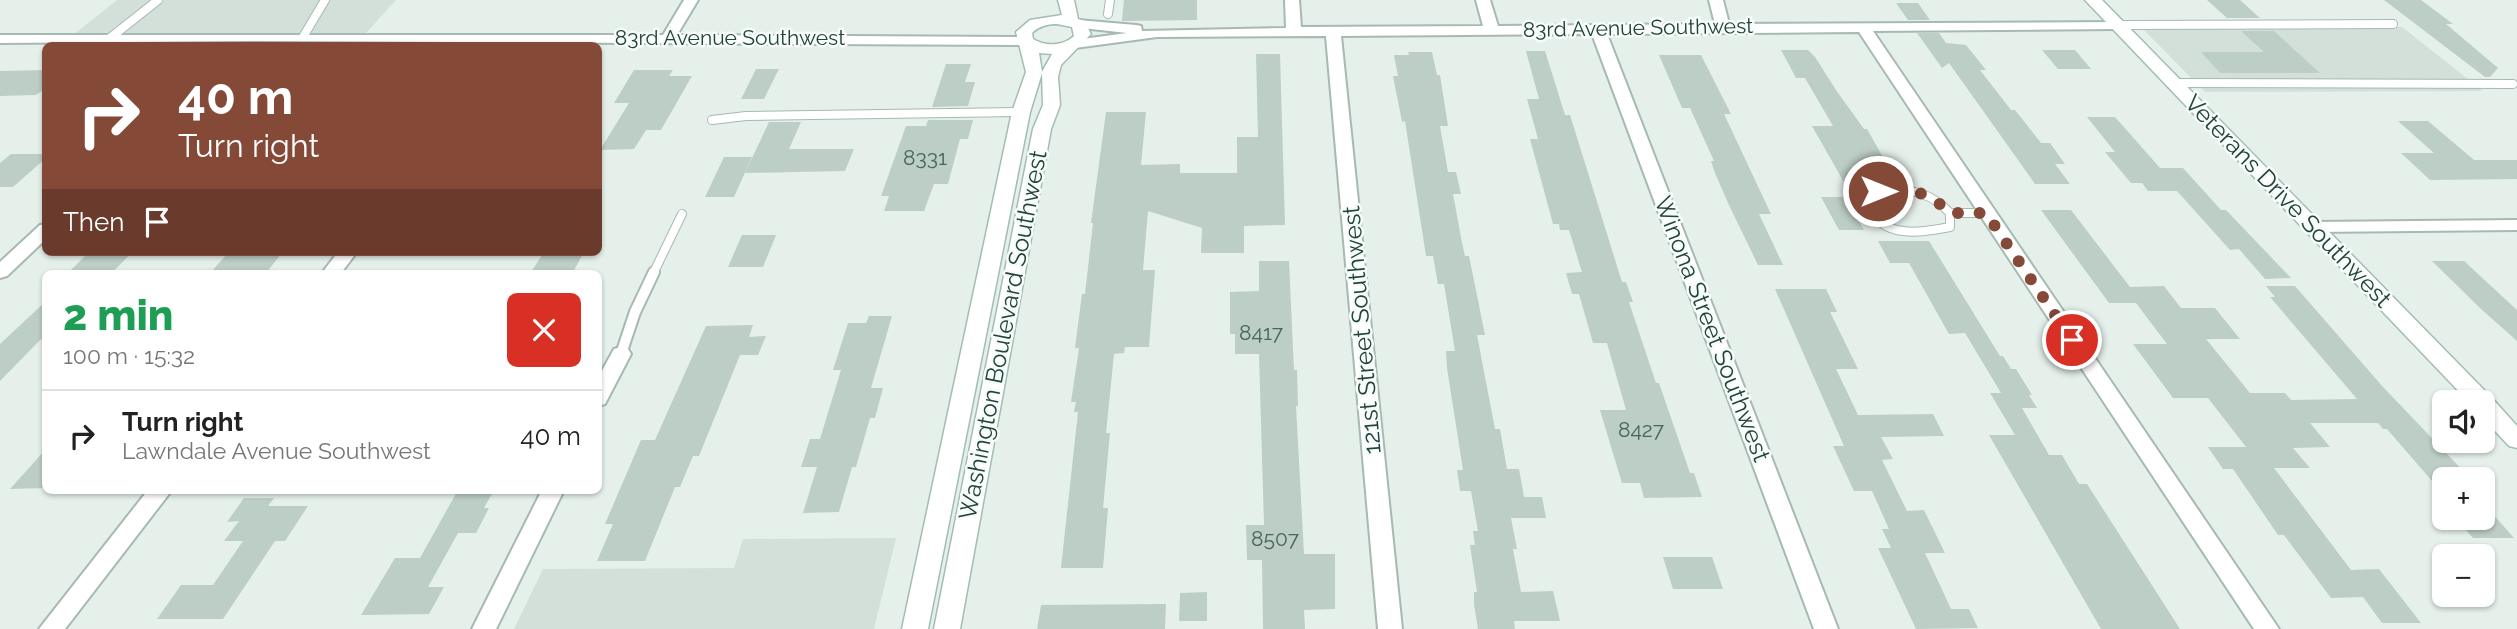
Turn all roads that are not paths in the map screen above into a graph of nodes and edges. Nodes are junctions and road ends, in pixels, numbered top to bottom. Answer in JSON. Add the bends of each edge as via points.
{"nodes":[{"id":1,"x":158,"y":0,"type":"edge"},
{"id":2,"x":325,"y":0,"type":"edge"},
{"id":3,"x":691,"y":0,"type":"edge"},
{"id":4,"x":1066,"y":0,"type":"edge"},
{"id":5,"x":1110,"y":0,"type":"edge"},
{"id":6,"x":1292,"y":0,"type":"edge"},
{"id":7,"x":1483,"y":0,"type":"edge"},
{"id":8,"x":1716,"y":0,"type":"edge"},
{"id":9,"x":2094,"y":0,"type":"edge"},
{"id":10,"x":1049,"y":3,"type":"dead end"},
{"id":11,"x":1108,"y":14,"type":"dead end"},
{"id":12,"x":1075,"y":23,"type":"junction"},
{"id":13,"x":2393,"y":24,"type":"dead end"},
{"id":14,"x":2118,"y":25,"type":"junction"},
{"id":15,"x":1723,"y":27,"type":"junction"},
{"id":16,"x":1863,"y":27,"type":"junction"},
{"id":17,"x":1597,"y":28,"type":"junction"},
{"id":18,"x":1492,"y":30,"type":"junction"},
{"id":19,"x":1294,"y":32,"type":"junction"},
{"id":20,"x":1333,"y":32,"type":"junction"},
{"id":21,"x":1157,"y":33,"type":"junction"},
{"id":22,"x":1029,"y":34,"type":"junction"},
{"id":23,"x":303,"y":37,"type":"junction"},
{"id":24,"x":0,"y":38,"type":"edge"},
{"id":25,"x":110,"y":38,"type":"junction"},
{"id":26,"x":668,"y":38,"type":"junction"},
{"id":27,"x":244,"y":41,"type":"edge"},
{"id":28,"x":513,"y":42,"type":"edge"},
{"id":29,"x":1070,"y":45,"type":"junction"},
{"id":30,"x":2174,"y":83,"type":"junction"},
{"id":31,"x":2513,"y":84,"type":"dead end"},
{"id":32,"x":1021,"y":112,"type":"junction"},
{"id":33,"x":712,"y":120,"type":"dead end"},
{"id":34,"x":1950,"y":213,"type":"junction"},
{"id":35,"x":1986,"y":213,"type":"junction"},
{"id":36,"x":682,"y":214,"type":"dead end"},
{"id":37,"x":2517,"y":225,"type":"edge"},
{"id":38,"x":2314,"y":227,"type":"junction"},
{"id":39,"x":42,"y":233,"type":"edge"},
{"id":40,"x":345,"y":256,"type":"edge"},
{"id":41,"x":333,"y":270,"type":"edge"},
{"id":42,"x":0,"y":272,"type":"edge"},
{"id":43,"x":621,"y":354,"type":"joint"},
{"id":44,"x":2470,"y":390,"type":"edge"},
{"id":45,"x":602,"y":391,"type":"edge"},
{"id":46,"x":2495,"y":417,"type":"edge"},
{"id":47,"x":2517,"y":440,"type":"edge"},
{"id":48,"x":158,"y":494,"type":"edge"},
{"id":49,"x":551,"y":494,"type":"edge"},
{"id":50,"x":51,"y":629,"type":"edge"},
{"id":51,"x":484,"y":629,"type":"edge"},
{"id":52,"x":915,"y":629,"type":"edge"},
{"id":53,"x":947,"y":629,"type":"edge"},
{"id":54,"x":1390,"y":629,"type":"edge"},
{"id":55,"x":1826,"y":629,"type":"edge"},
{"id":56,"x":2267,"y":629,"type":"edge"}],
"edges":[{"from":1,"to":25,"type":"lane"},
{"from":2,"to":23,"type":"lane"},
{"from":3,"to":26,"type":"street"},
{"from":4,"to":12,"type":"main road"},
{"from":5,"to":11,"type":"lane"},
{"from":6,"to":19,"type":"street"},
{"from":7,"to":18,"type":"street"},
{"from":8,"to":15,"type":"street"},
{"from":9,"to":14,"type":"main road","name":"Veterans Drive Southwest"},
{"from":10,"to":22,"type":"main road"},
{"from":12,"to":21,"type":"street","name":"83rd Avenue Southwest"},
{"from":12,"to":22,"type":"main road","via":[[1052,19]]},
{"from":12,"to":29,"type":"main road","name":"Washington Boulevard Southwest","via":[[1083,34]]},
{"from":13,"to":14,"type":"lane"},
{"from":14,"to":16,"type":"street","name":"83rd Avenue Southwest"},
{"from":14,"to":30,"type":"main road","name":"Veterans Drive Southwest"},
{"from":15,"to":16,"type":"street","name":"83rd Avenue Southwest"},
{"from":15,"to":17,"type":"street","name":"83rd Avenue Southwest"},
{"from":16,"to":35,"type":"street"},
{"from":17,"to":18,"type":"street","name":"83rd Avenue Southwest"},
{"from":17,"to":55,"type":"street","name":"Winona Street Southwest"},
{"from":18,"to":20,"type":"street","name":"83rd Avenue Southwest"},
{"from":19,"to":20,"type":"street","name":"83rd Avenue Southwest"},
{"from":19,"to":21,"type":"street","name":"83rd Avenue Southwest"},
{"from":20,"to":54,"type":"street","name":"121st Street Southwest"},
{"from":21,"to":29,"type":"street","name":"83rd Avenue Southwest"},
{"from":22,"to":26,"type":"street","name":"83rd Avenue Southwest","via":[[967,42]]},
{"from":22,"to":29,"type":"main road","via":[[1050,49]]},
{"from":22,"to":32,"type":"main road","name":"Washington Boulevard Southwest","via":[[1034,72]]},
{"from":23,"to":27,"type":"street","name":"83rd Avenue Southwest"},
{"from":23,"to":28,"type":"street","name":"83rd Avenue Southwest"},
{"from":24,"to":25,"type":"street","name":"83rd Avenue Southwest"},
{"from":25,"to":27,"type":"street","name":"83rd Avenue Southwest"},
{"from":26,"to":28,"type":"street","name":"83rd Avenue Southwest"},
{"from":29,"to":53,"type":"main road","name":"Washington Boulevard Southwest","via":[[1055,62],[1049,81],[1052,103],[1042,129]]},
{"from":30,"to":31,"type":"lane"},
{"from":30,"to":38,"type":"main road","name":"Veterans Drive Southwest"},
{"from":32,"to":33,"type":"lane"},
{"from":32,"to":52,"type":"main road","name":"Washington Boulevard Southwest"},
{"from":34,"to":34,"type":"lane","via":[[1950,227],[1893,231],[1878,225],[1864,196],[1908,190],[1933,197]]},
{"from":34,"to":35,"type":"lane"},
{"from":35,"to":56,"type":"street"},
{"from":36,"to":43,"type":"lane","via":[[635,312]]},
{"from":37,"to":38,"type":"street"},
{"from":38,"to":44,"type":"main road","name":"Veterans Drive Southwest"},
{"from":39,"to":42,"type":"street"},
{"from":40,"to":41,"type":"street"},
{"from":43,"to":45,"type":"street"},
{"from":46,"to":47,"type":"main road","name":"Veterans Drive Southwest"},
{"from":48,"to":50,"type":"street"},
{"from":49,"to":51,"type":"street"}]}
